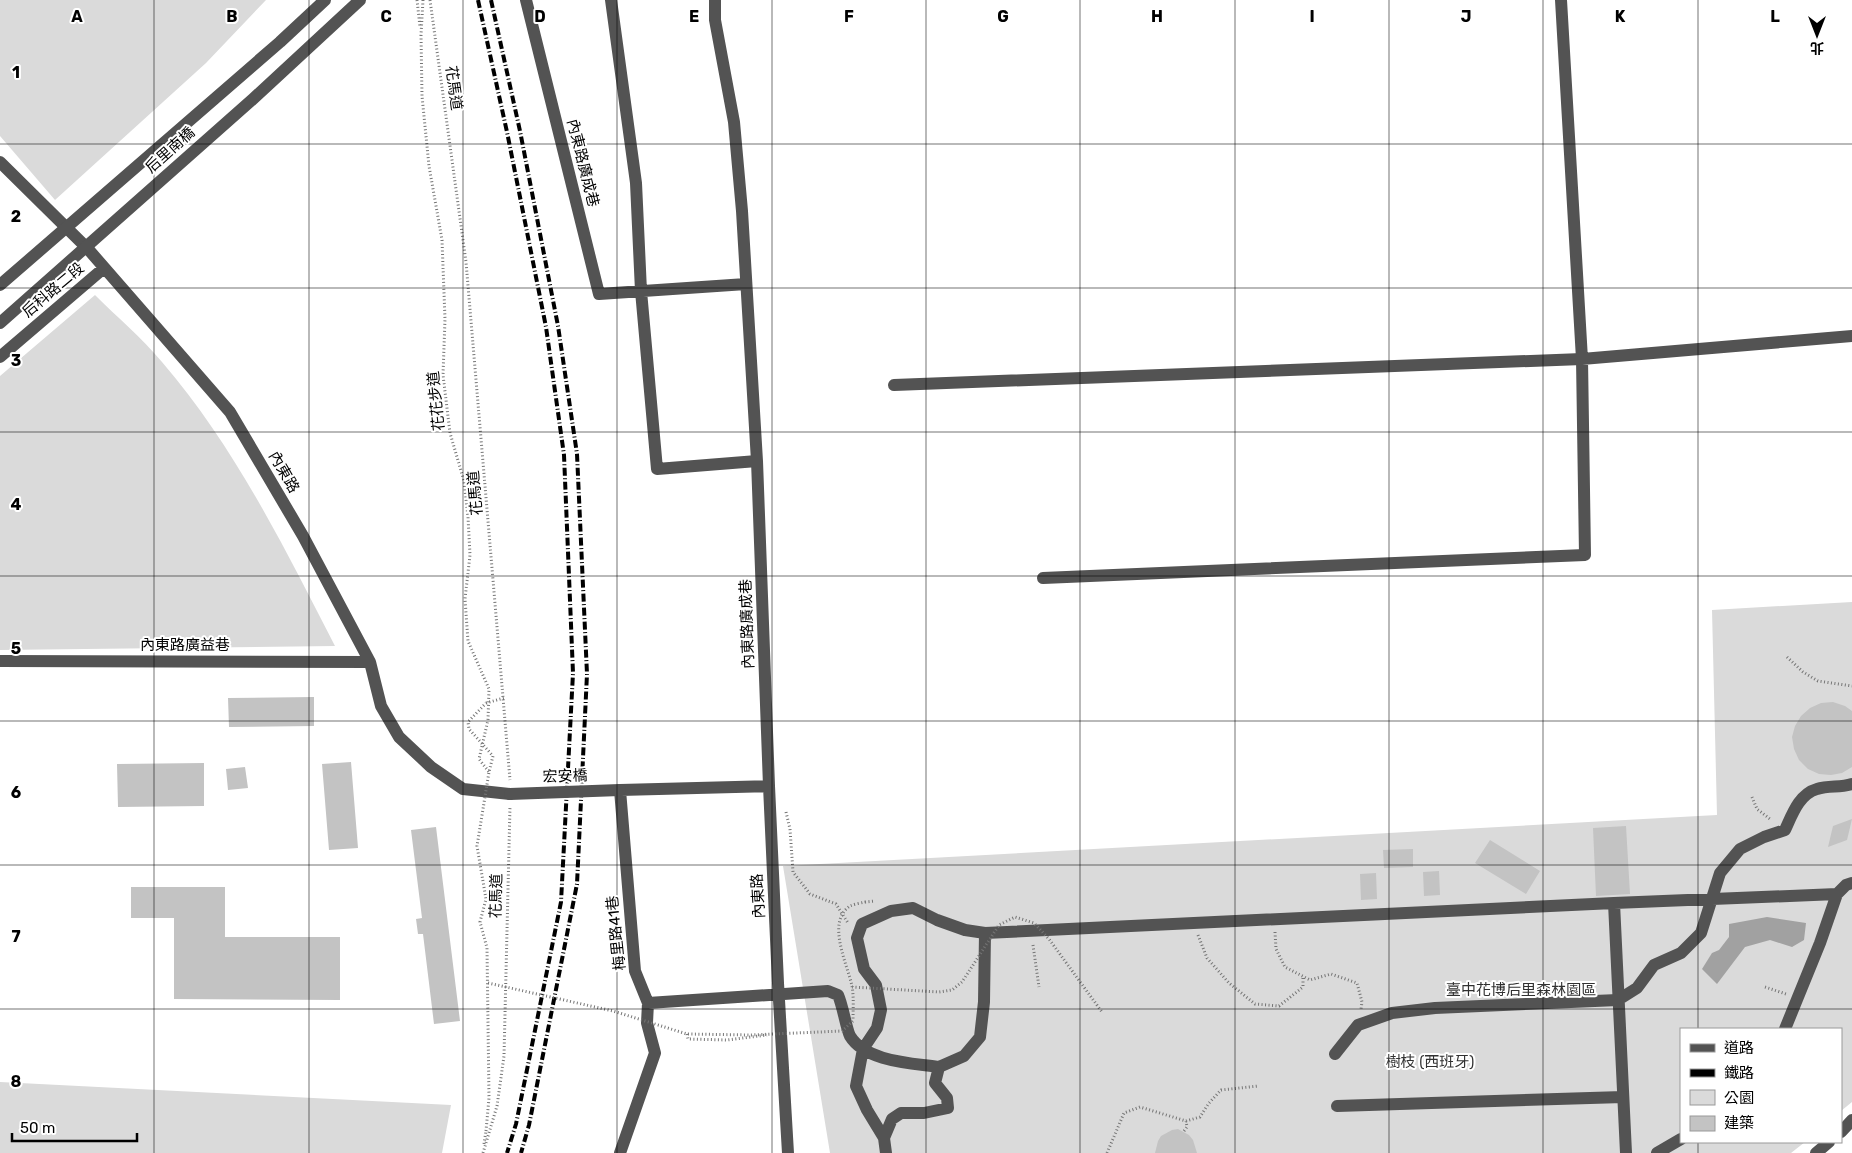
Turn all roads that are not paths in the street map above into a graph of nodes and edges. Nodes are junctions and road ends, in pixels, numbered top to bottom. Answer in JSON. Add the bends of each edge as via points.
{"nodes":[{"id":1,"x":325,"y":0,"type":"edge"},
{"id":2,"x":360,"y":0,"type":"edge"},
{"id":3,"x":526,"y":0,"type":"edge"},
{"id":4,"x":611,"y":0,"type":"edge"},
{"id":5,"x":715,"y":0,"type":"edge"},
{"id":6,"x":1561,"y":0,"type":"edge"},
{"id":7,"x":0,"y":162,"type":"edge"},
{"id":8,"x":63,"y":226,"type":"junction"},
{"id":9,"x":104,"y":268,"type":"junction"},
{"id":10,"x":0,"y":277,"type":"edge"},
{"id":11,"x":746,"y":284,"type":"junction"},
{"id":12,"x":0,"y":285,"type":"edge"},
{"id":13,"x":641,"y":291,"type":"junction"},
{"id":14,"x":0,"y":323,"type":"edge"},
{"id":15,"x":1852,"y":336,"type":"edge"},
{"id":16,"x":0,"y":357,"type":"edge"},
{"id":17,"x":1582,"y":359,"type":"junction"},
{"id":18,"x":894,"y":386,"type":"dead end"},
{"id":19,"x":758,"y":461,"type":"junction"},
{"id":20,"x":1043,"y":578,"type":"dead end"},
{"id":21,"x":0,"y":662,"type":"edge"},
{"id":22,"x":370,"y":662,"type":"junction"},
{"id":23,"x":1852,"y":784,"type":"edge"},
{"id":24,"x":769,"y":786,"type":"junction"},
{"id":25,"x":620,"y":790,"type":"junction"},
{"id":26,"x":510,"y":794,"type":"joint"},
{"id":27,"x":1852,"y":883,"type":"edge"},
{"id":28,"x":1837,"y":894,"type":"junction"},
{"id":29,"x":1712,"y":898,"type":"junction"},
{"id":30,"x":1614,"y":903,"type":"junction"},
{"id":31,"x":985,"y":933,"type":"junction"},
{"id":32,"x":779,"y":994,"type":"junction"},
{"id":33,"x":1618,"y":1000,"type":"junction"},
{"id":34,"x":648,"y":1003,"type":"junction"},
{"id":35,"x":1785,"y":1028,"type":"edge"},
{"id":36,"x":863,"y":1049,"type":"junction"},
{"id":37,"x":1334,"y":1054,"type":"dead end"},
{"id":38,"x":939,"y":1067,"type":"junction"},
{"id":39,"x":1623,"y":1097,"type":"junction"},
{"id":40,"x":1337,"y":1106,"type":"dead end"},
{"id":41,"x":1852,"y":1120,"type":"edge"},
{"id":42,"x":1842,"y":1131,"type":"edge"},
{"id":43,"x":884,"y":1138,"type":"junction"},
{"id":44,"x":1680,"y":1140,"type":"edge"},
{"id":45,"x":1828,"y":1143,"type":"edge"},
{"id":46,"x":620,"y":1153,"type":"edge"},
{"id":47,"x":788,"y":1153,"type":"edge"},
{"id":48,"x":886,"y":1153,"type":"edge"},
{"id":49,"x":1626,"y":1153,"type":"edge"},
{"id":50,"x":1657,"y":1153,"type":"edge"},
{"id":51,"x":1816,"y":1153,"type":"edge"}],
"edges":[{"from":1,"to":12,"type":"street","name":"后里南橋","bridge":true},
{"from":2,"to":14,"type":"street","name":"后里南橋","bridge":true},
{"from":3,"to":13,"type":"street","name":"內東路廣成巷","via":[[599,294]]},
{"from":4,"to":13,"type":"street","via":[[636,183]]},
{"from":5,"to":11,"type":"street","via":[[715,20],[734,122]]},
{"from":6,"to":17,"type":"street"},
{"from":7,"to":8,"type":"street","name":"內東路"},
{"from":8,"to":9,"type":"street","name":"內東路"},
{"from":8,"to":10,"type":"street"},
{"from":9,"to":16,"type":"street","name":"后科路二段"},
{"from":9,"to":22,"type":"street","name":"內東路","via":[[230,412],[303,536]]},
{"from":11,"to":13,"type":"street","name":"內東路廣成巷"},
{"from":11,"to":19,"type":"street","name":"內東路廣成巷"},
{"from":13,"to":19,"type":"street","via":[[657,469]]},
{"from":15,"to":17,"type":"street"},
{"from":17,"to":18,"type":"street"},
{"from":17,"to":20,"type":"street","via":[[1585,555]]},
{"from":19,"to":24,"type":"street","name":"內東路廣成巷"},
{"from":21,"to":22,"type":"street","name":"內東路廣益巷"},
{"from":22,"to":26,"type":"street","name":"內東路","via":[[381,706],[399,737],[431,768],[463,788]]},
{"from":23,"to":29,"type":"street","via":[[1817,789],[1803,798],[1785,830],[1740,848],[1720,873]]},
{"from":24,"to":25,"type":"street"},
{"from":24,"to":32,"type":"street","name":"內東路"},
{"from":25,"to":26,"type":"street","name":"宏安橋","bridge":true},
{"from":25,"to":34,"type":"street","name":"梅里路41巷","via":[[635,971]]},
{"from":27,"to":28,"type":"street"},
{"from":28,"to":29,"type":"street"},
{"from":28,"to":35,"type":"street"},
{"from":29,"to":30,"type":"street"},
{"from":29,"to":33,"type":"street","via":[[1701,933],[1680,954],[1654,965],[1637,988]]},
{"from":30,"to":31,"type":"street"},
{"from":30,"to":33,"type":"street"},
{"from":31,"to":36,"type":"street","via":[[964,930],[913,908],[891,911],[862,924],[858,938],[864,969],[876,985],[881,1010],[877,1028]]},
{"from":31,"to":38,"type":"street","via":[[980,1037],[964,1056]]},
{"from":32,"to":34,"type":"street"},
{"from":32,"to":36,"type":"street","via":[[828,991],[838,995],[850,1035]]},
{"from":32,"to":47,"type":"street","name":"內東路"},
{"from":33,"to":37,"type":"street","via":[[1434,1008],[1392,1013],[1358,1025]]},
{"from":33,"to":39,"type":"street"},
{"from":34,"to":46,"type":"street","name":"梅里路41巷","via":[[647,1023],[655,1053]]},
{"from":36,"to":38,"type":"street","via":[[883,1058]]},
{"from":36,"to":43,"type":"street","via":[[856,1086]]},
{"from":38,"to":43,"type":"street","via":[[934,1082],[947,1098],[948,1108],[901,1112],[892,1119]]},
{"from":39,"to":40,"type":"street"},
{"from":39,"to":49,"type":"street"},
{"from":41,"to":42,"type":"street"},
{"from":43,"to":48,"type":"street"},
{"from":44,"to":50,"type":"street"},
{"from":45,"to":51,"type":"street"}]}
